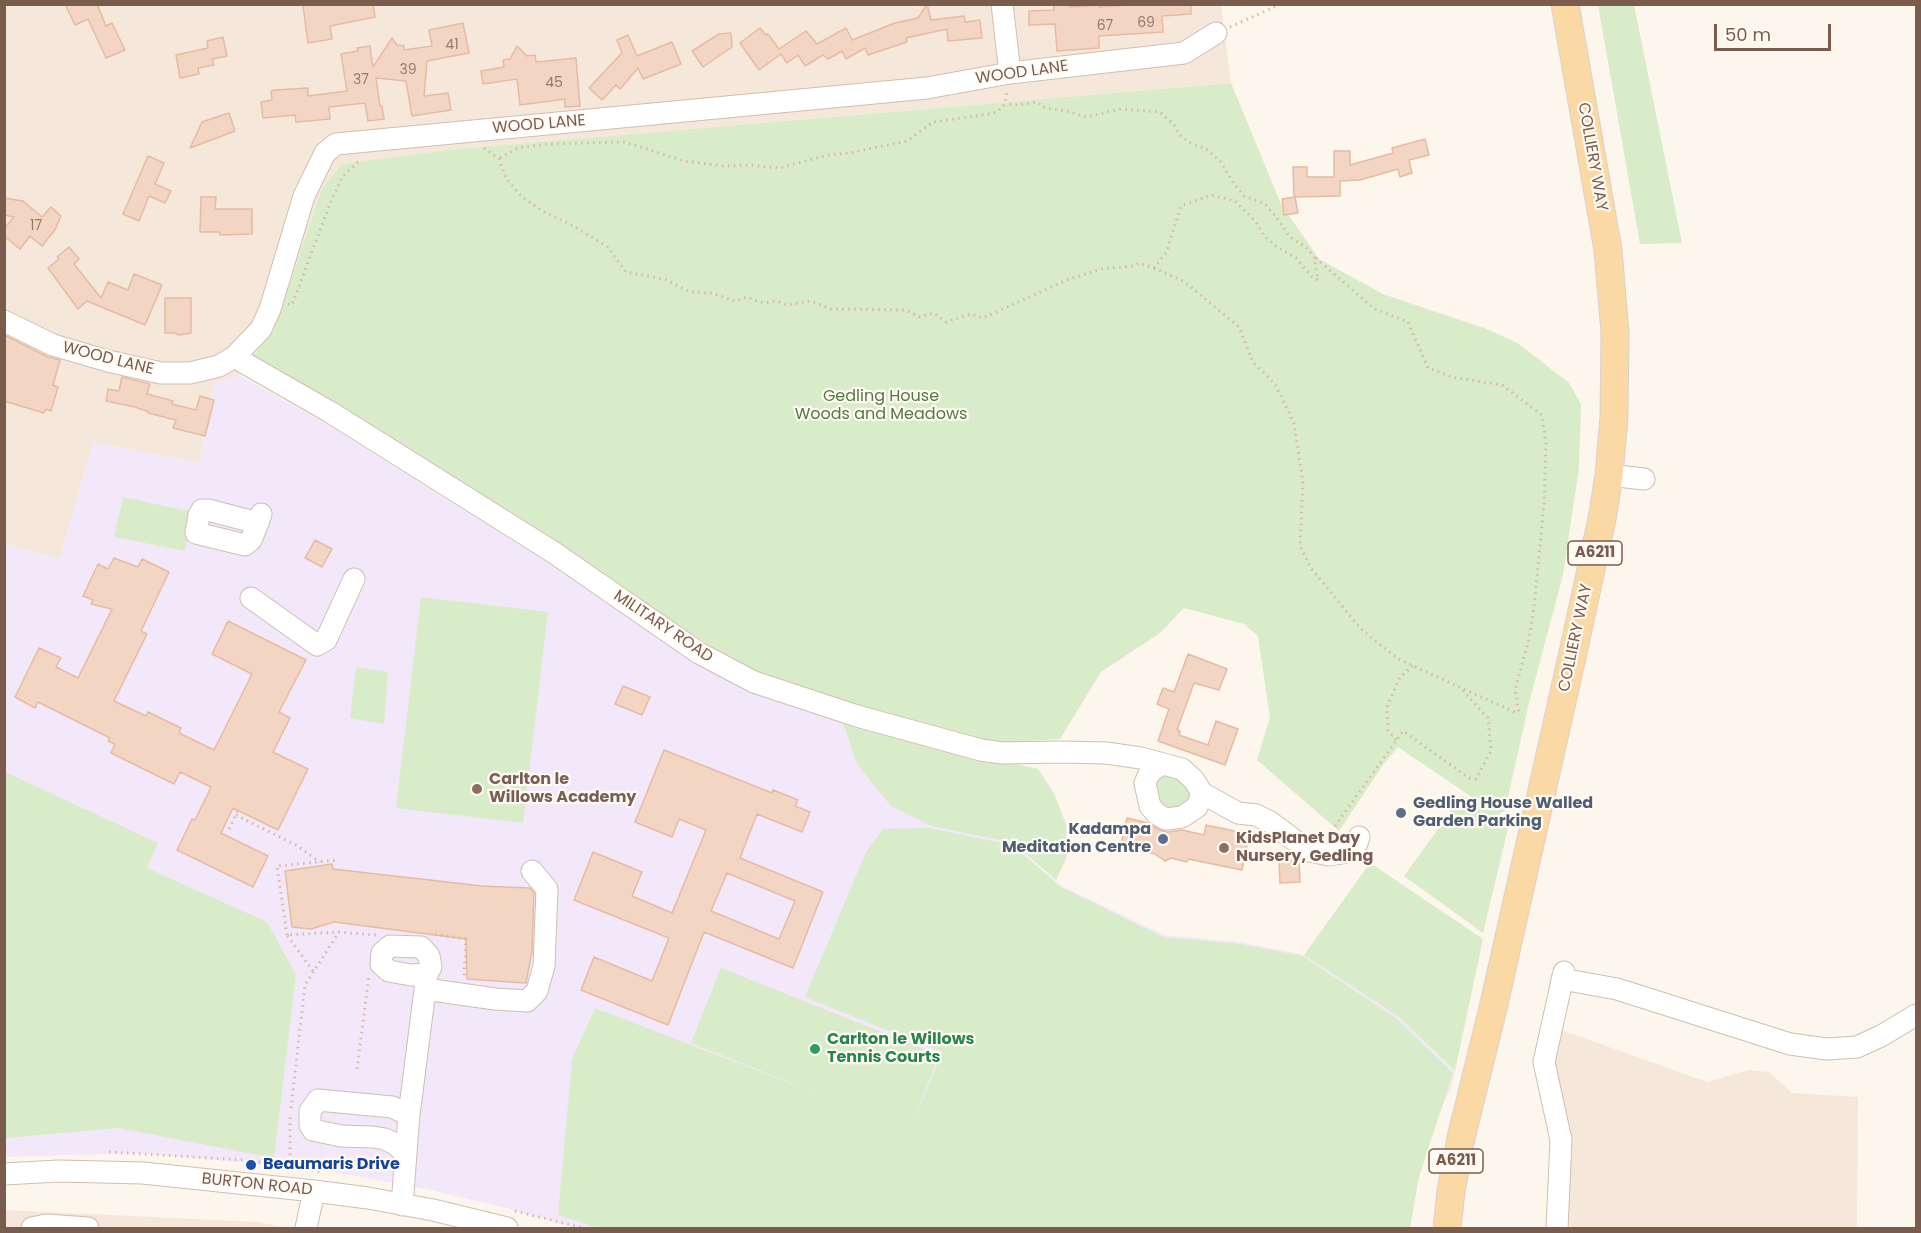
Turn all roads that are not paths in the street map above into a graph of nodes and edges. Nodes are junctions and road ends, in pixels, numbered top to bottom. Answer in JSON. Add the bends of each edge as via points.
{"nodes":[{"id":1,"x":1002,"y":4,"type":"edge"},
{"id":2,"x":1565,"y":4,"type":"edge"},
{"id":3,"x":1216,"y":33,"type":"road end"},
{"id":4,"x":1010,"y":73,"type":"junction"},
{"id":5,"x":4,"y":321,"type":"edge"},
{"id":6,"x":234,"y":357,"type":"junction"},
{"id":7,"x":1609,"y":474,"type":"junction"},
{"id":8,"x":1644,"y":479,"type":"dead end"},
{"id":9,"x":354,"y":579,"type":"dead end"},
{"id":10,"x":251,"y":597,"type":"dead end"},
{"id":11,"x":1162,"y":764,"type":"junction"},
{"id":12,"x":1202,"y":793,"type":"junction"},
{"id":13,"x":1359,"y":837,"type":"dead end"},
{"id":14,"x":532,"y":871,"type":"dead end"},
{"id":15,"x":1917,"y":1015,"type":"edge"},
{"id":16,"x":410,"y":1115,"type":"junction"},
{"id":17,"x":406,"y":1154,"type":"junction"},
{"id":18,"x":4,"y":1174,"type":"edge"},
{"id":19,"x":314,"y":1191,"type":"junction"},
{"id":20,"x":402,"y":1204,"type":"junction"},
{"id":21,"x":32,"y":1228,"type":"edge"},
{"id":22,"x":88,"y":1228,"type":"edge"},
{"id":23,"x":306,"y":1228,"type":"edge"},
{"id":24,"x":507,"y":1228,"type":"edge"},
{"id":25,"x":1447,"y":1228,"type":"edge"},
{"id":26,"x":1557,"y":1228,"type":"edge"}],
"edges":[{"from":1,"to":4,"type":"street"},
{"from":2,"to":7,"type":"main road","name":"COLLIERY WAY","number":"A6211","via":[[1608,250],[1615,332]]},
{"from":3,"to":4,"type":"street","name":"WOOD LANE","via":[[1184,53]]},
{"from":4,"to":6,"type":"street","name":"WOOD LANE","via":[[927,88],[336,144],[325,153],[304,196],[261,329]]},
{"from":5,"to":6,"type":"street","name":"WOOD LANE","via":[[53,345],[161,373],[205,371]]},
{"from":6,"to":11,"type":"street","name":"MILITARY ROAD","via":[[330,412],[553,552],[699,654],[754,682],[981,750],[1106,753]]},
{"from":7,"to":8,"type":"street"},
{"from":7,"to":25,"type":"main road","name":"COLLIERY WAY","number":"A6211","via":[[1572,657],[1461,1138]]},
{"from":9,"to":10,"type":"street","via":[[326,640],[317,645]]},
{"from":11,"to":12,"type":"street","name":"MILITARY ROAD","via":[[1182,769]]},
{"from":11,"to":12,"type":"street","via":[[1150,772],[1145,783],[1150,806],[1157,814],[1166,819],[1182,817],[1197,807]]},
{"from":12,"to":13,"type":"street","via":[[1238,813],[1270,822],[1309,850],[1329,855],[1342,853],[1351,849]]},
{"from":14,"to":16,"type":"street","via":[[547,889],[552,953],[537,991],[527,1001],[495,999],[426,982]]},
{"from":15,"to":26,"type":"street","via":[[1857,1047],[1827,1049],[1790,1044],[1617,989],[1563,976],[1544,1062],[1561,1140]]},
{"from":16,"to":17,"type":"street"},
{"from":16,"to":17,"type":"street","via":[[392,1107],[318,1100],[310,1111],[313,1130],[385,1140]]},
{"from":17,"to":20,"type":"street"},
{"from":18,"to":19,"type":"street","name":"BURTON ROAD","via":[[59,1170],[143,1173]]},
{"from":19,"to":20,"type":"street","name":"BURTON ROAD"},
{"from":19,"to":23,"type":"street"},
{"from":20,"to":24,"type":"street","name":"BURTON ROAD"},
{"from":21,"to":22,"type":"street"}]}
